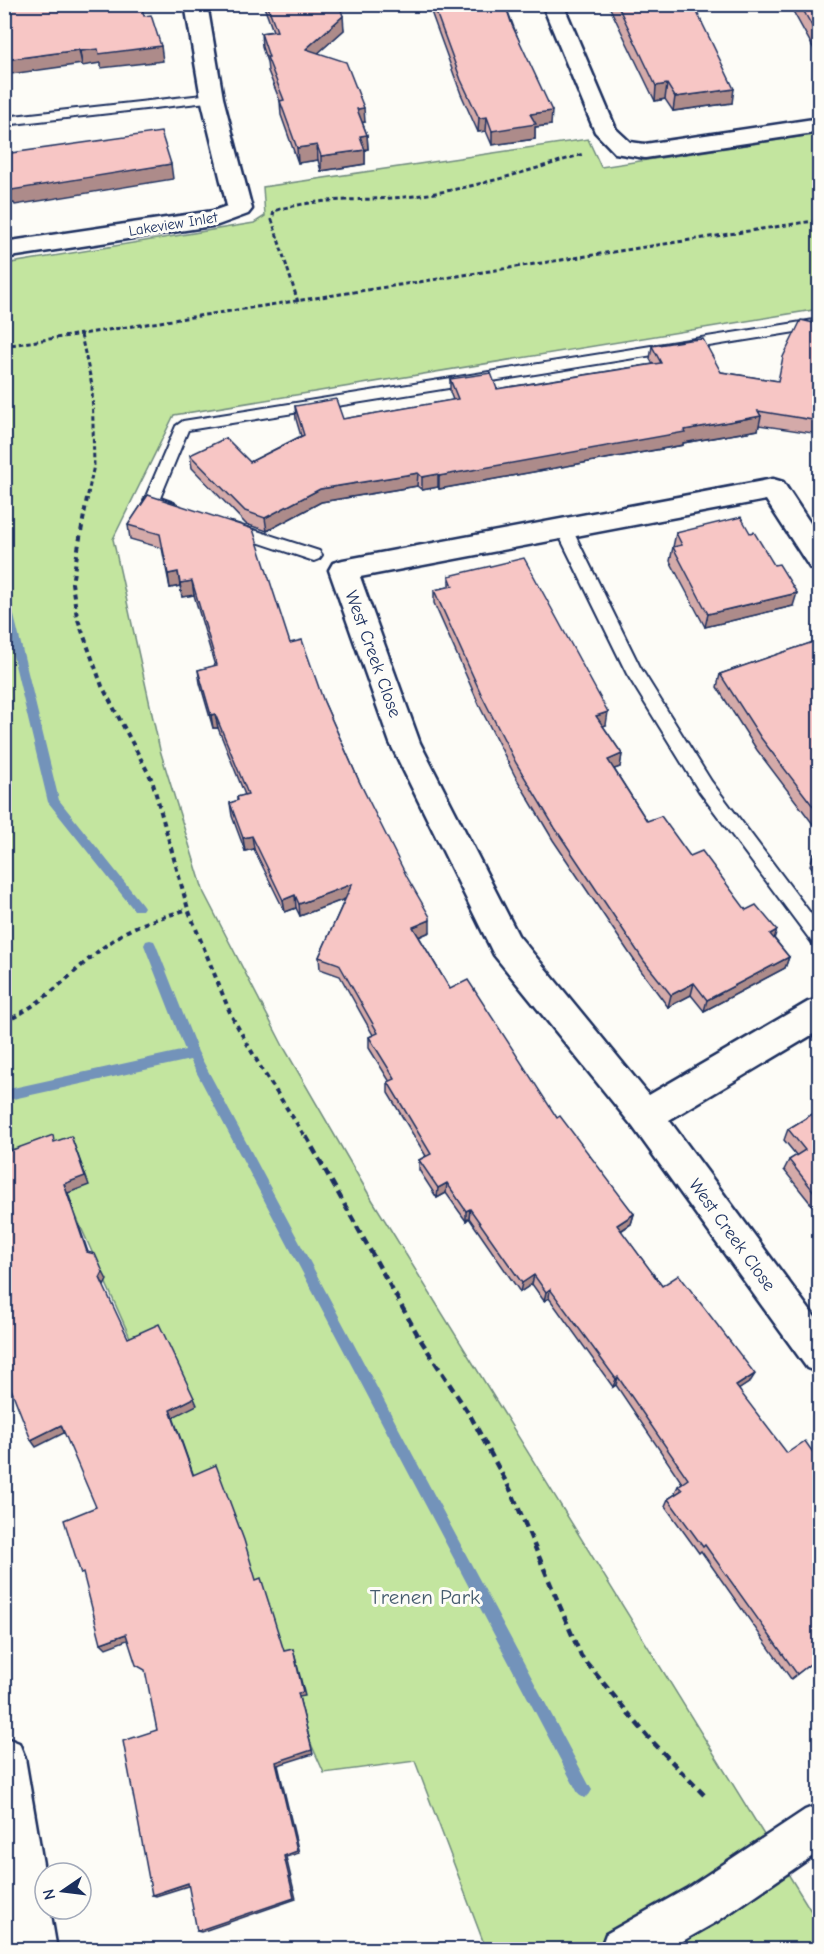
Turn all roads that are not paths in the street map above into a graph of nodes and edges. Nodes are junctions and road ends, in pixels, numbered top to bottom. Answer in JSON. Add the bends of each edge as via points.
{"nodes":[{"id":1,"x":195,"y":4,"type":"edge"},
{"id":2,"x":552,"y":4,"type":"edge"},
{"id":3,"x":212,"y":98,"type":"junction"},
{"id":4,"x":4,"y":121,"type":"edge"},
{"id":5,"x":819,"y":125,"type":"edge"},
{"id":6,"x":4,"y":250,"type":"edge"},
{"id":7,"x":819,"y":323,"type":"edge"},
{"id":8,"x":183,"y":512,"type":"edge"},
{"id":9,"x":216,"y":523,"type":"edge"},
{"id":10,"x":564,"y":529,"type":"junction"},
{"id":11,"x":314,"y":555,"type":"dead end"},
{"id":12,"x":819,"y":561,"type":"edge"},
{"id":13,"x":819,"y":940,"type":"edge"},
{"id":14,"x":819,"y":1012,"type":"edge"},
{"id":15,"x":645,"y":1116,"type":"junction"},
{"id":16,"x":819,"y":1355,"type":"edge"},
{"id":17,"x":4,"y":1758,"type":"edge"},
{"id":18,"x":819,"y":1825,"type":"edge"},
{"id":19,"x":35,"y":1950,"type":"edge"},
{"id":20,"x":622,"y":1950,"type":"edge"}],
"edges":[{"from":1,"to":3,"type":"street","name":"Lakeview Inlet"},
{"from":2,"to":5,"type":"street","via":[[606,132],[623,148],[645,151]]},
{"from":3,"to":4,"type":"lane"},
{"from":3,"to":6,"type":"street","name":"Lakeview Inlet","via":[[240,209],[218,218]]},
{"from":7,"to":8,"type":"lane","via":[[183,426],[151,501]]},
{"from":9,"to":11,"type":"lane"},
{"from":10,"to":12,"type":"street","name":"West Creek Close","via":[[773,489]]},
{"from":10,"to":13,"type":"lane","via":[[633,670],[705,786]]},
{"from":10,"to":15,"type":"street","name":"West Creek Close","via":[[343,570],[405,742],[506,945]]},
{"from":14,"to":15,"type":"street"},
{"from":15,"to":16,"type":"street","name":"West Creek Close"},
{"from":17,"to":19,"type":"street"},
{"from":18,"to":20,"type":"street","via":[[702,1905]]}]}
